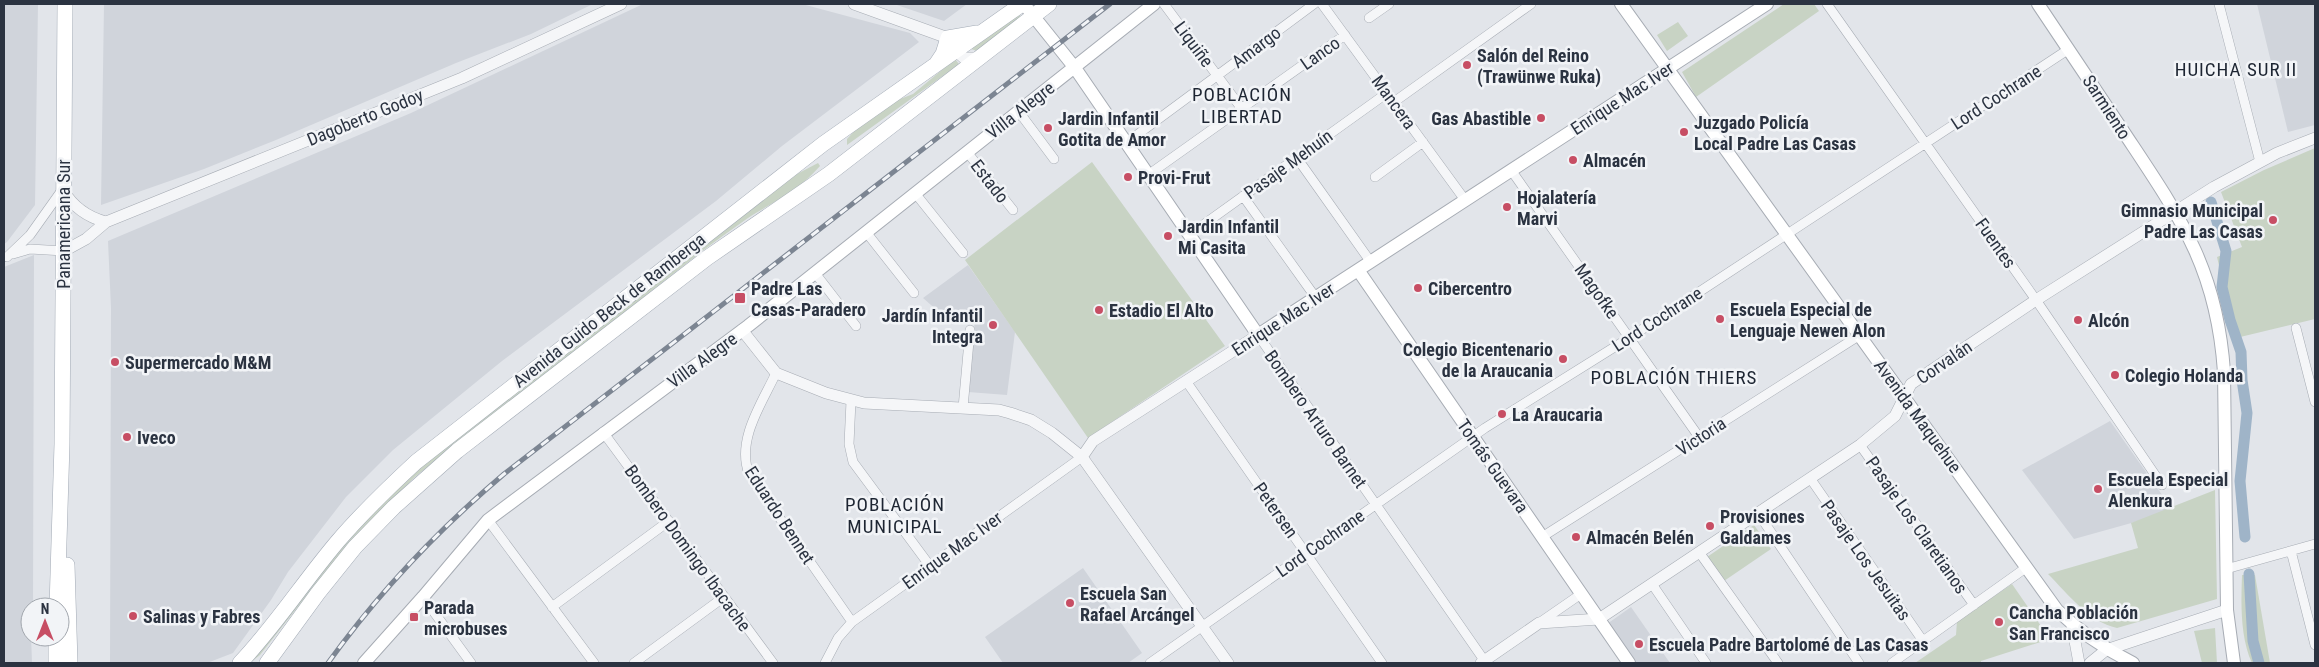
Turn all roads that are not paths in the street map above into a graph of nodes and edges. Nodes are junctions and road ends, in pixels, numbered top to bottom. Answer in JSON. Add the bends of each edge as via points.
{"nodes":[{"id":1,"x":64,"y":4,"type":"edge"},
{"id":2,"x":621,"y":4,"type":"edge"},
{"id":3,"x":854,"y":4,"type":"edge"},
{"id":4,"x":1049,"y":4,"type":"edge"},
{"id":5,"x":1154,"y":4,"type":"edge"},
{"id":6,"x":1164,"y":4,"type":"edge"},
{"id":7,"x":1314,"y":4,"type":"edge"},
{"id":8,"x":1322,"y":4,"type":"edge"},
{"id":9,"x":1389,"y":4,"type":"edge"},
{"id":10,"x":1531,"y":4,"type":"edge"},
{"id":11,"x":1621,"y":4,"type":"edge"},
{"id":12,"x":1768,"y":4,"type":"edge"},
{"id":13,"x":1827,"y":4,"type":"edge"},
{"id":14,"x":2038,"y":4,"type":"edge"},
{"id":15,"x":2219,"y":4,"type":"edge"},
{"id":16,"x":1026,"y":8,"type":"edge"},
{"id":17,"x":1369,"y":18,"type":"dead end"},
{"id":18,"x":986,"y":30,"type":"junction"},
{"id":19,"x":1345,"y":35,"type":"junction"},
{"id":20,"x":948,"y":38,"type":"junction"},
{"id":21,"x":2069,"y":49,"type":"junction"},
{"id":22,"x":956,"y":51,"type":"junction"},
{"id":23,"x":979,"y":58,"type":"junction"},
{"id":24,"x":932,"y":68,"type":"junction"},
{"id":25,"x":1075,"y":68,"type":"junction"},
{"id":26,"x":1668,"y":68,"type":"junction"},
{"id":27,"x":1217,"y":76,"type":"junction"},
{"id":28,"x":1387,"y":92,"type":"junction"},
{"id":29,"x":1394,"y":102,"type":"junction"},
{"id":30,"x":1242,"y":109,"type":"junction"},
{"id":31,"x":1019,"y":112,"type":"junction"},
{"id":32,"x":2315,"y":138,"type":"edge"},
{"id":33,"x":1423,"y":142,"type":"junction"},
{"id":34,"x":1126,"y":143,"type":"junction"},
{"id":35,"x":1926,"y":143,"type":"junction"},
{"id":36,"x":824,"y":144,"type":"junction"},
{"id":37,"x":967,"y":152,"type":"junction"},
{"id":38,"x":1297,"y":158,"type":"junction"},
{"id":39,"x":1054,"y":159,"type":"dead end"},
{"id":40,"x":2260,"y":162,"type":"junction"},
{"id":41,"x":840,"y":166,"type":"junction"},
{"id":42,"x":1511,"y":170,"type":"junction"},
{"id":43,"x":1148,"y":175,"type":"junction"},
{"id":44,"x":1376,"y":177,"type":"dead end"},
{"id":45,"x":63,"y":189,"type":"junction"},
{"id":46,"x":915,"y":193,"type":"junction"},
{"id":47,"x":1243,"y":196,"type":"junction"},
{"id":48,"x":1465,"y":200,"type":"junction"},
{"id":49,"x":1013,"y":210,"type":"dead end"},
{"id":50,"x":2176,"y":211,"type":"junction"},
{"id":51,"x":106,"y":222,"type":"junction"},
{"id":52,"x":866,"y":232,"type":"junction"},
{"id":53,"x":1788,"y":233,"type":"junction"},
{"id":54,"x":1189,"y":235,"type":"junction"},
{"id":55,"x":64,"y":251,"type":"junction"},
{"id":56,"x":964,"y":253,"type":"dead end"},
{"id":57,"x":5,"y":257,"type":"edge"},
{"id":58,"x":1370,"y":261,"type":"junction"},
{"id":59,"x":1358,"y":270,"type":"junction"},
{"id":60,"x":815,"y":273,"type":"junction"},
{"id":61,"x":914,"y":293,"type":"dead end"},
{"id":62,"x":1316,"y":298,"type":"junction"},
{"id":63,"x":2036,"y":300,"type":"junction"},
{"id":64,"x":856,"y":326,"type":"dead end"},
{"id":65,"x":2296,"y":328,"type":"dead end"},
{"id":66,"x":742,"y":330,"type":"junction"},
{"id":67,"x":970,"y":330,"type":"dead end"},
{"id":68,"x":1860,"y":334,"type":"junction"},
{"id":69,"x":1258,"y":335,"type":"junction"},
{"id":70,"x":1629,"y":338,"type":"junction"},
{"id":71,"x":776,"y":373,"type":"junction"},
{"id":72,"x":1186,"y":381,"type":"junction"},
{"id":73,"x":1905,"y":398,"type":"junction"},
{"id":74,"x":851,"y":401,"type":"junction"},
{"id":75,"x":2315,"y":402,"type":"edge"},
{"id":76,"x":963,"y":408,"type":"junction"},
{"id":77,"x":604,"y":432,"type":"junction"},
{"id":78,"x":1472,"y":436,"type":"junction"},
{"id":79,"x":1699,"y":438,"type":"junction"},
{"id":80,"x":62,"y":444,"type":"junction"},
{"id":81,"x":1860,"y":445,"type":"junction"},
{"id":82,"x":1082,"y":457,"type":"junction"},
{"id":83,"x":1810,"y":478,"type":"junction"},
{"id":84,"x":2162,"y":485,"type":"dead end"},
{"id":85,"x":1376,"y":504,"type":"junction"},
{"id":86,"x":1758,"y":513,"type":"junction"},
{"id":87,"x":488,"y":520,"type":"junction"},
{"id":88,"x":669,"y":521,"type":"junction"},
{"id":89,"x":1542,"y":537,"type":"junction"},
{"id":90,"x":2315,"y":544,"type":"edge"},
{"id":91,"x":2291,"y":551,"type":"junction"},
{"id":92,"x":1699,"y":552,"type":"junction"},
{"id":93,"x":1306,"y":553,"type":"junction"},
{"id":94,"x":930,"y":566,"type":"junction"},
{"id":95,"x":2027,"y":567,"type":"junction"},
{"id":96,"x":2226,"y":569,"type":"junction"},
{"id":97,"x":1652,"y":584,"type":"junction"},
{"id":98,"x":1581,"y":594,"type":"junction"},
{"id":99,"x":724,"y":596,"type":"junction"},
{"id":100,"x":57,"y":597,"type":"edge"},
{"id":101,"x":423,"y":598,"type":"junction"},
{"id":102,"x":1974,"y":605,"type":"junction"},
{"id":103,"x":552,"y":606,"type":"junction"},
{"id":104,"x":2227,"y":610,"type":"junction"},
{"id":105,"x":1599,"y":619,"type":"junction"},
{"id":106,"x":852,"y":622,"type":"junction"},
{"id":107,"x":1539,"y":623,"type":"junction"},
{"id":108,"x":2072,"y":625,"type":"junction"},
{"id":109,"x":1202,"y":626,"type":"junction"},
{"id":110,"x":1923,"y":641,"type":"junction"},
{"id":111,"x":2315,"y":645,"type":"edge"},
{"id":112,"x":56,"y":647,"type":"edge"},
{"id":113,"x":2106,"y":650,"type":"junction"},
{"id":114,"x":271,"y":657,"type":"edge"},
{"id":115,"x":1484,"y":662,"type":"edge"},
{"id":116,"x":56,"y":663,"type":"edge"},
{"id":117,"x":70,"y":663,"type":"edge"},
{"id":118,"x":240,"y":663,"type":"edge"},
{"id":119,"x":261,"y":663,"type":"edge"},
{"id":120,"x":364,"y":663,"type":"edge"},
{"id":121,"x":471,"y":663,"type":"edge"},
{"id":122,"x":594,"y":663,"type":"edge"},
{"id":123,"x":634,"y":663,"type":"edge"},
{"id":124,"x":773,"y":663,"type":"edge"},
{"id":125,"x":824,"y":663,"type":"edge"},
{"id":126,"x":1150,"y":663,"type":"edge"},
{"id":127,"x":1228,"y":663,"type":"edge"},
{"id":128,"x":1382,"y":663,"type":"edge"},
{"id":129,"x":1629,"y":663,"type":"edge"},
{"id":130,"x":1706,"y":663,"type":"edge"},
{"id":131,"x":1778,"y":663,"type":"edge"},
{"id":132,"x":1859,"y":663,"type":"edge"},
{"id":133,"x":1892,"y":663,"type":"edge"},
{"id":134,"x":2079,"y":663,"type":"edge"},
{"id":135,"x":2090,"y":663,"type":"edge"},
{"id":136,"x":2133,"y":663,"type":"edge"},
{"id":137,"x":2234,"y":663,"type":"edge"}],
"edges":[{"from":1,"to":45,"type":"main road","name":"Panamericana Sur"},
{"from":2,"to":51,"type":"street","name":"Dagoberto Godoy","via":[[462,78]]},
{"from":3,"to":20,"type":"street"},
{"from":4,"to":16,"type":"main road","name":"Avenida Guido Beck de Ramberga"},
{"from":5,"to":25,"type":"main road","name":"Villa Alegre"},
{"from":6,"to":27,"type":"street","name":"Liquiñe"},
{"from":7,"to":27,"type":"street","name":"Amargo"},
{"from":8,"to":19,"type":"street","name":"Mancera"},
{"from":9,"to":17,"type":"street"},
{"from":10,"to":29,"type":"street"},
{"from":11,"to":26,"type":"main road","name":"Avenida Maquehue"},
{"from":12,"to":26,"type":"main road","name":"Enrique Mac Iver"},
{"from":13,"to":35,"type":"street","name":"Fuentes"},
{"from":14,"to":21,"type":"main road","name":"Sarmiento"},
{"from":15,"to":40,"type":"street"},
{"from":16,"to":18,"type":"main road","name":"Avenida Guido Beck de Ramberga"},
{"from":16,"to":23,"type":"main road","name":"Avenida Guido Beck de Ramberga"},
{"from":16,"to":25,"type":"main road","name":"Bombero Arturo Barnet"},
{"from":18,"to":20,"type":"main road"},
{"from":18,"to":22,"type":"main road","name":"Avenida Guido Beck de Ramberga"},
{"from":19,"to":28,"type":"street","name":"Mancera"},
{"from":19,"to":30,"type":"street","name":"Lanco"},
{"from":20,"to":22,"type":"street"},
{"from":20,"to":24,"type":"main road","via":[[943,54]]},
{"from":21,"to":35,"type":"street","name":"Lord Cochrane"},
{"from":21,"to":50,"type":"main road","name":"Sarmiento"},
{"from":22,"to":23,"type":"street","via":[[964,58]]},
{"from":22,"to":24,"type":"main road","name":"Avenida Guido Beck de Ramberga"},
{"from":23,"to":41,"type":"main road","name":"Avenida Guido Beck de Ramberga"},
{"from":24,"to":36,"type":"main road","name":"Avenida Guido Beck de Ramberga"},
{"from":25,"to":31,"type":"main road","name":"Villa Alegre"},
{"from":25,"to":34,"type":"main road","name":"Bombero Arturo Barnet"},
{"from":26,"to":42,"type":"main road","name":"Enrique Mac Iver"},
{"from":26,"to":53,"type":"main road","name":"Avenida Maquehue"},
{"from":27,"to":30,"type":"street","name":"Liquiñe"},
{"from":27,"to":34,"type":"street","name":"Amargo"},
{"from":28,"to":29,"type":"street","name":"Mancera"},
{"from":28,"to":38,"type":"street","name":"Pasaje Mehuín"},
{"from":29,"to":33,"type":"street","name":"Mancera"},
{"from":30,"to":43,"type":"street","name":"Lanco"},
{"from":31,"to":37,"type":"main road","name":"Villa Alegre"},
{"from":31,"to":39,"type":"street"},
{"from":32,"to":40,"type":"street","name":"Corvalán"},
{"from":33,"to":44,"type":"street"},
{"from":33,"to":48,"type":"street","name":"Mancera"},
{"from":34,"to":43,"type":"main road","name":"Bombero Arturo Barnet"},
{"from":35,"to":53,"type":"street","name":"Lord Cochrane"},
{"from":35,"to":63,"type":"street","name":"Fuentes"},
{"from":36,"to":41,"type":"main road"},
{"from":36,"to":118,"type":"main road","name":"Avenida Guido Beck de Ramberga","via":[[416,462],[338,541]]},
{"from":37,"to":46,"type":"main road","name":"Villa Alegre"},
{"from":37,"to":49,"type":"street","name":"Estado"},
{"from":38,"to":47,"type":"street","name":"Pasaje Mehuín"},
{"from":38,"to":58,"type":"street"},
{"from":40,"to":50,"type":"street","name":"Corvalán"},
{"from":41,"to":114,"type":"main road","name":"Avenida Guido Beck de Ramberga","via":[[706,258],[457,451],[355,547]]},
{"from":42,"to":48,"type":"main road","name":"Enrique Mac Iver"},
{"from":42,"to":70,"type":"street","name":"Magofke"},
{"from":43,"to":54,"type":"main road","name":"Bombero Arturo Barnet"},
{"from":45,"to":51,"type":"street","via":[[78,209]]},
{"from":45,"to":55,"type":"main road","name":"Panamericana Sur"},
{"from":45,"to":57,"type":"street","via":[[30,235]]},
{"from":46,"to":52,"type":"main road","name":"Villa Alegre"},
{"from":46,"to":56,"type":"street"},
{"from":47,"to":54,"type":"street","name":"Pasaje Mehuín"},
{"from":47,"to":62,"type":"street"},
{"from":48,"to":58,"type":"main road","name":"Enrique Mac Iver"},
{"from":50,"to":63,"type":"street","name":"Corvalán"},
{"from":50,"to":96,"type":"main road","name":"Sarmiento","via":[[2204,271],[2220,332],[2224,372]]},
{"from":51,"to":55,"type":"street","name":"Dagoberto Godoy","via":[[86,239]]},
{"from":52,"to":60,"type":"main road","name":"Villa Alegre"},
{"from":52,"to":61,"type":"street"},
{"from":53,"to":68,"type":"main road","name":"Avenida Maquehue"},
{"from":53,"to":70,"type":"street","name":"Lord Cochrane"},
{"from":54,"to":69,"type":"main road","name":"Bombero Arturo Barnet"},
{"from":55,"to":57,"type":"street","via":[[30,249]]},
{"from":55,"to":80,"type":"main road","name":"Panamericana Sur"},
{"from":58,"to":59,"type":"main road","name":"Enrique Mac Iver"},
{"from":59,"to":62,"type":"main road","name":"Enrique Mac Iver"},
{"from":59,"to":78,"type":"main road","name":"Tomás Guevara"},
{"from":60,"to":64,"type":"street"},
{"from":60,"to":66,"type":"main road","name":"Villa Alegre"},
{"from":62,"to":69,"type":"main road","name":"Enrique Mac Iver"},
{"from":63,"to":73,"type":"street","name":"Corvalán","via":[[1911,384]]},
{"from":63,"to":84,"type":"street","name":"Fuentes"},
{"from":65,"to":75,"type":"street"},
{"from":66,"to":71,"type":"street"},
{"from":66,"to":77,"type":"main road","name":"Villa Alegre"},
{"from":67,"to":76,"type":"street"},
{"from":68,"to":73,"type":"main road","name":"Avenida Maquehue"},
{"from":68,"to":79,"type":"street","name":"Victoria"},
{"from":69,"to":72,"type":"street","name":"Enrique Mac Iver"},
{"from":69,"to":85,"type":"street","name":"Bombero Arturo Barnet"},
{"from":70,"to":78,"type":"street","name":"Lord Cochrane"},
{"from":70,"to":79,"type":"street","name":"Magofke"},
{"from":71,"to":74,"type":"street"},
{"from":71,"to":106,"type":"street","name":"Eduardo Bennet","via":[[746,438],[746,465],[749,474]]},
{"from":72,"to":82,"type":"street","name":"Enrique Mac Iver","via":[[1093,441]]},
{"from":72,"to":93,"type":"street","name":"Petersen"},
{"from":73,"to":81,"type":"street","name":"Corvalán","via":[[1895,416]]},
{"from":73,"to":95,"type":"main road","name":"Avenida Maquehue"},
{"from":74,"to":76,"type":"street"},
{"from":74,"to":94,"type":"street","via":[[849,444],[854,462]]},
{"from":76,"to":82,"type":"street","via":[[999,410],[1031,420]]},
{"from":77,"to":87,"type":"main road","name":"Villa Alegre"},
{"from":77,"to":88,"type":"street","name":"Bombero Domingo Ibacache"},
{"from":78,"to":85,"type":"street","name":"Lord Cochrane"},
{"from":78,"to":89,"type":"main road","name":"Tomás Guevara"},
{"from":79,"to":89,"type":"street","name":"Victoria"},
{"from":80,"to":100,"type":"main road","name":"Panamericana Sur"},
{"from":80,"to":117,"type":"main road","name":"Panamericana Sur"},
{"from":81,"to":83,"type":"street","name":"Corvalán"},
{"from":81,"to":102,"type":"street","name":"Pasaje Los Claretianos"},
{"from":82,"to":94,"type":"street","name":"Enrique Mac Iver"},
{"from":82,"to":109,"type":"street"},
{"from":83,"to":86,"type":"street","name":"Corvalán"},
{"from":83,"to":110,"type":"street","name":"Pasaje Los Jesuitas"},
{"from":85,"to":93,"type":"street","name":"Lord Cochrane"},
{"from":85,"to":115,"type":"street","name":"Bombero Arturo Barnet"},
{"from":86,"to":92,"type":"street","name":"Corvalán"},
{"from":86,"to":132,"type":"street"},
{"from":87,"to":101,"type":"main road","name":"Villa Alegre"},
{"from":87,"to":103,"type":"street"},
{"from":88,"to":99,"type":"street","name":"Bombero Domingo Ibacache"},
{"from":88,"to":103,"type":"street"},
{"from":89,"to":98,"type":"main road","name":"Tomás Guevara"},
{"from":90,"to":91,"type":"street"},
{"from":91,"to":96,"type":"street"},
{"from":91,"to":111,"type":"street"},
{"from":92,"to":97,"type":"street","name":"Corvalán"},
{"from":92,"to":131,"type":"street"},
{"from":93,"to":109,"type":"street","name":"Lord Cochrane"},
{"from":93,"to":128,"type":"street","name":"Petersen"},
{"from":94,"to":106,"type":"street","name":"Enrique Mac Iver"},
{"from":95,"to":102,"type":"street"},
{"from":95,"to":108,"type":"main road","name":"Avenida Maquehue","via":[[2057,610]]},
{"from":96,"to":104,"type":"main road","name":"Sarmiento"},
{"from":97,"to":105,"type":"street","name":"Corvalán"},
{"from":97,"to":130,"type":"street"},
{"from":98,"to":105,"type":"main road","name":"Tomás Guevara"},
{"from":98,"to":107,"type":"street"},
{"from":99,"to":123,"type":"street"},
{"from":99,"to":124,"type":"street","name":"Bombero Domingo Ibacache"},
{"from":101,"to":120,"type":"main road","name":"Villa Alegre"},
{"from":101,"to":121,"type":"street"},
{"from":102,"to":110,"type":"street"},
{"from":103,"to":122,"type":"street"},
{"from":104,"to":113,"type":"street"},
{"from":104,"to":137,"type":"main road","name":"Sarmiento"},
{"from":105,"to":107,"type":"street","name":"Corvalán"},
{"from":105,"to":129,"type":"main road","name":"Tomás Guevara"},
{"from":106,"to":125,"type":"street","name":"Enrique Mac Iver","via":[[838,638]]},
{"from":107,"to":115,"type":"street"},
{"from":108,"to":113,"type":"main road","name":"Avenida Maquehue"},
{"from":108,"to":134,"type":"street"},
{"from":109,"to":126,"type":"street","name":"Lord Cochrane"},
{"from":109,"to":127,"type":"street"},
{"from":110,"to":133,"type":"street"},
{"from":112,"to":116,"type":"main road"},
{"from":113,"to":135,"type":"street"},
{"from":113,"to":136,"type":"main road","name":"Avenida Maquehue"},
{"from":114,"to":119,"type":"main road","name":"Avenida Guido Beck de Ramberga"}]}
